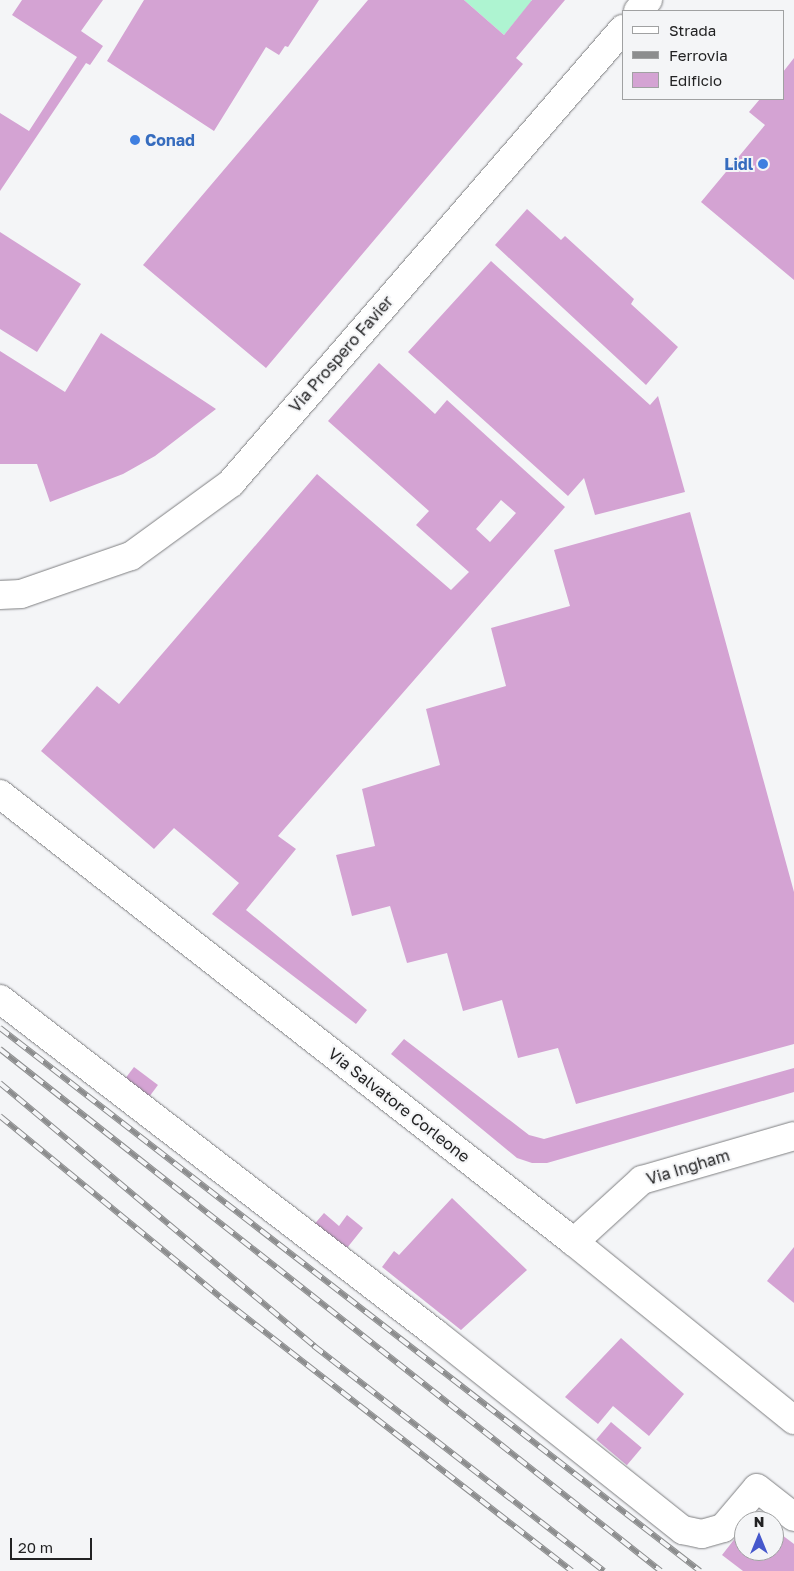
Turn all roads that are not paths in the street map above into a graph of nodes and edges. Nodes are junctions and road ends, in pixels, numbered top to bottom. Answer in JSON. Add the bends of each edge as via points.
{"nodes":[{"id":1,"x":648,"y":0,"type":"edge"},
{"id":2,"x":639,"y":10,"type":"edge"},
{"id":3,"x":622,"y":30,"type":"edge"},
{"id":4,"x":0,"y":595,"type":"edge"},
{"id":5,"x":0,"y":794,"type":"edge"},
{"id":6,"x":0,"y":999,"type":"edge"},
{"id":7,"x":794,"y":1136,"type":"edge"},
{"id":8,"x":574,"y":1242,"type":"junction"},
{"id":9,"x":794,"y":1420,"type":"edge"},
{"id":10,"x":794,"y":1517,"type":"edge"}],
"edges":[{"from":1,"to":2,"type":"street"},
{"from":3,"to":4,"type":"street","name":"Via Prospero Favier","via":[[231,482],[131,556],[21,594]]},
{"from":5,"to":8,"type":"street","name":"Via Salvatore Corleone"},
{"from":6,"to":10,"type":"street","via":[[435,1333],[683,1530],[702,1534],[723,1528],[757,1488]]},
{"from":7,"to":8,"type":"street","name":"Via Ingham","via":[[642,1180]]},
{"from":8,"to":9,"type":"street","name":"Via Salvatore Corleone"}]}
